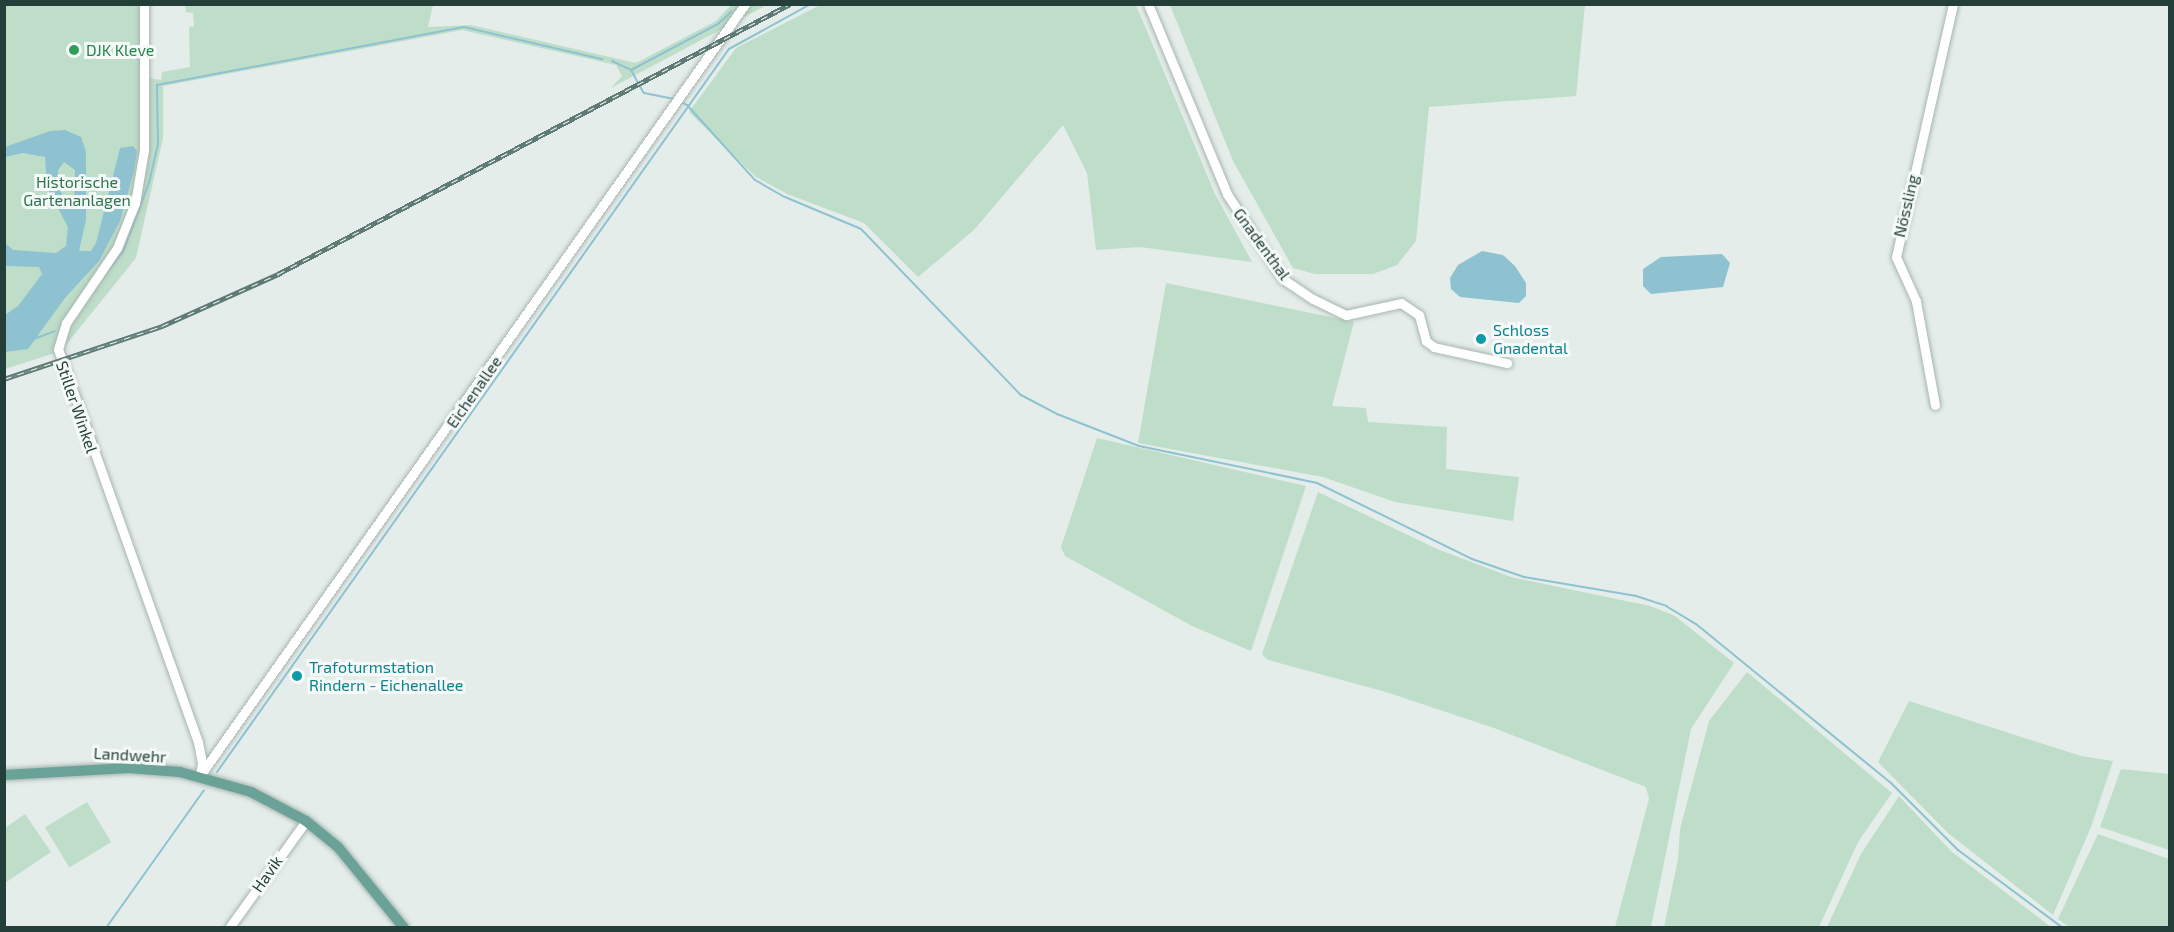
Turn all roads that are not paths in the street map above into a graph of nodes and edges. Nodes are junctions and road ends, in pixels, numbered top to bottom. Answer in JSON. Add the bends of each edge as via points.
{"nodes":[{"id":1,"x":144,"y":4,"type":"edge"},
{"id":2,"x":745,"y":4,"type":"edge"},
{"id":3,"x":1148,"y":4,"type":"edge"},
{"id":4,"x":1953,"y":4,"type":"edge"},
{"id":5,"x":1507,"y":363,"type":"dead end"},
{"id":6,"x":1935,"y":405,"type":"dead end"},
{"id":7,"x":4,"y":775,"type":"edge"},
{"id":8,"x":199,"y":777,"type":"junction"},
{"id":9,"x":306,"y":821,"type":"junction"},
{"id":10,"x":230,"y":927,"type":"edge"},
{"id":11,"x":404,"y":927,"type":"edge"}],
"edges":[{"from":1,"to":8,"type":"street","name":"Stiller Winkel","via":[[144,150],[135,203],[117,248],[66,323],[58,349],[198,742],[202,763]]},
{"from":2,"to":8,"type":"street","name":"Eichenallee","via":[[681,101]]},
{"from":3,"to":5,"type":"street","name":"Gnadenthal","via":[[1227,194],[1283,279],[1346,315],[1401,303],[1419,315],[1426,341],[1434,347]]},
{"from":4,"to":6,"type":"street","name":"Nössling","via":[[1896,257],[1919,313]]},
{"from":7,"to":8,"type":"main road","name":"Landwehr","via":[[101,766]]},
{"from":8,"to":9,"type":"main road","name":"Landwehr","via":[[251,792]]},
{"from":9,"to":10,"type":"street","name":"Havik"},
{"from":9,"to":11,"type":"main road","name":"Landwehr","via":[[363,874]]}]}
